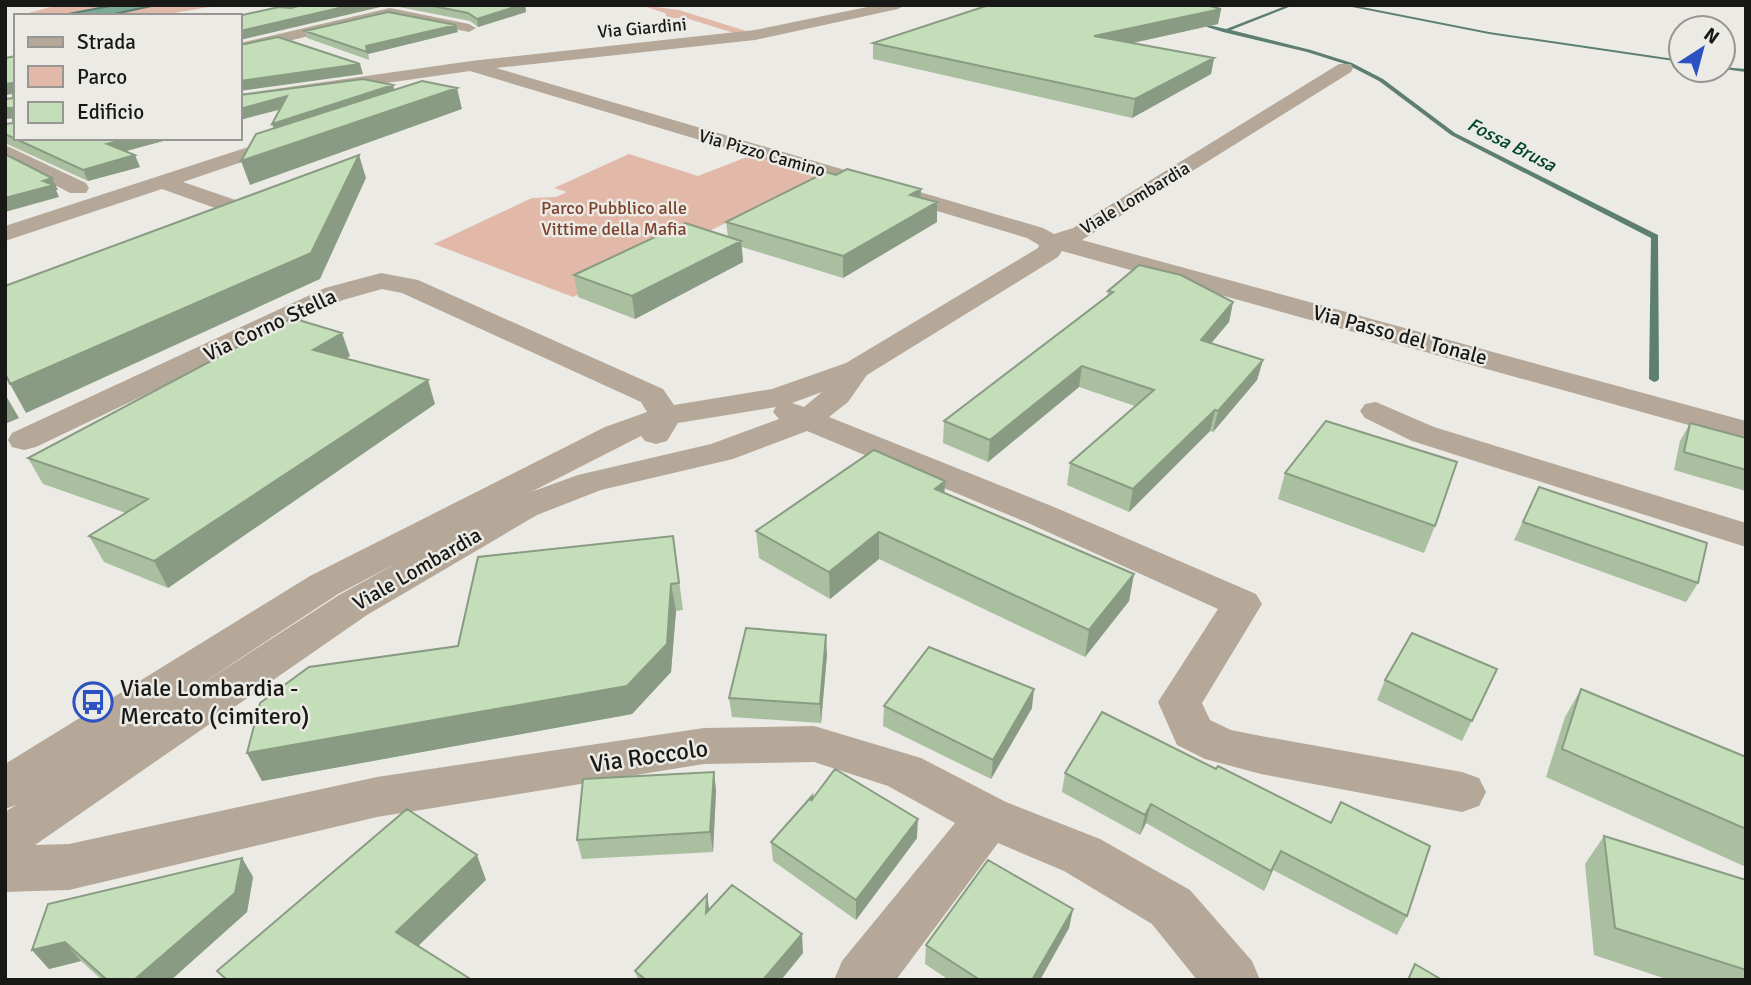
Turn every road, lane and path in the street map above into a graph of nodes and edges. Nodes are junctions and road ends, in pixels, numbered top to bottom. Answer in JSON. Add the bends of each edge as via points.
{"nodes":[{"id":1,"x":371,"y":5,"type":"edge"},
{"id":2,"x":898,"y":5,"type":"edge"},
{"id":3,"x":390,"y":12,"type":"junction"},
{"id":4,"x":469,"y":28,"type":"edge"},
{"id":5,"x":282,"y":38,"type":"junction"},
{"id":6,"x":242,"y":48,"type":"edge"},
{"id":7,"x":310,"y":48,"type":"edge"},
{"id":8,"x":357,"y":64,"type":"edge"},
{"id":9,"x":1345,"y":68,"type":"dead end"},
{"id":10,"x":480,"y":69,"type":"junction"},
{"id":11,"x":393,"y":76,"type":"junction"},
{"id":12,"x":242,"y":88,"type":"edge"},
{"id":13,"x":429,"y":92,"type":"edge"},
{"id":14,"x":261,"y":96,"type":"junction"},
{"id":15,"x":242,"y":99,"type":"edge"},
{"id":16,"x":315,"y":130,"type":"edge"},
{"id":17,"x":5,"y":151,"type":"edge"},
{"id":18,"x":162,"y":182,"type":"junction"},
{"id":19,"x":78,"y":188,"type":"dead end"},
{"id":20,"x":248,"y":212,"type":"edge"},
{"id":21,"x":5,"y":234,"type":"edge"},
{"id":22,"x":1052,"y":242,"type":"junction"},
{"id":23,"x":856,"y":369,"type":"junction"},
{"id":24,"x":598,"y":371,"type":"junction"},
{"id":25,"x":745,"y":401,"type":"junction"},
{"id":26,"x":701,"y":409,"type":"junction"},
{"id":27,"x":1376,"y":411,"type":"dead end"},
{"id":28,"x":666,"y":416,"type":"junction"},
{"id":29,"x":808,"y":419,"type":"junction"},
{"id":30,"x":1746,"y":431,"type":"edge"},
{"id":31,"x":24,"y":440,"type":"dead end"},
{"id":32,"x":702,"y":457,"type":"junction"},
{"id":33,"x":1746,"y":535,"type":"edge"},
{"id":34,"x":5,"y":789,"type":"edge"},
{"id":35,"x":1462,"y":792,"type":"dead end"},
{"id":36,"x":989,"y":817,"type":"junction"},
{"id":37,"x":5,"y":839,"type":"edge"},
{"id":38,"x":5,"y":869,"type":"edge"},
{"id":39,"x":862,"y":980,"type":"edge"},
{"id":40,"x":1232,"y":980,"type":"edge"}],
"edges":[{"from":1,"to":3,"type":"street"},
{"from":2,"to":10,"type":"street","name":"Via Giardini","via":[[755,35]]},
{"from":3,"to":4,"type":"street"},
{"from":3,"to":5,"type":"street"},
{"from":5,"to":6,"type":"street"},
{"from":5,"to":7,"type":"street"},
{"from":8,"to":11,"type":"street"},
{"from":9,"to":22,"type":"street","name":"Viale Lombardia","via":[[1081,233]]},
{"from":10,"to":11,"type":"street"},
{"from":10,"to":13,"type":"street"},
{"from":10,"to":22,"type":"street","name":"Via Pizzo Camino","via":[[1035,233]]},
{"from":11,"to":14,"type":"street"},
{"from":12,"to":14,"type":"street"},
{"from":14,"to":15,"type":"street"},
{"from":16,"to":18,"type":"street"},
{"from":17,"to":19,"type":"street"},
{"from":18,"to":20,"type":"street"},
{"from":18,"to":21,"type":"street"},
{"from":22,"to":23,"type":"street","name":"Viale Lombardia","via":[[1049,252]]},
{"from":22,"to":30,"type":"street","name":"Via Passo del Tonale"},
{"from":23,"to":25,"type":"street","name":"Viale Lombardia","via":[[777,398]]},
{"from":23,"to":29,"type":"street","name":"Viale Lombardia","via":[[837,395]]},
{"from":24,"to":26,"type":"street","name":"Via Corno Stella","via":[[676,387]]},
{"from":24,"to":28,"type":"street","name":"Via Corno Stella","via":[[652,396]]},
{"from":24,"to":31,"type":"street","name":"Via Corno Stella","via":[[409,286],[381,281],[334,294]]},
{"from":25,"to":26,"type":"street","name":"Viale Lombardia"},
{"from":25,"to":29,"type":"street"},
{"from":26,"to":28,"type":"street","name":"Viale Lombardia"},
{"from":26,"to":32,"type":"street","name":"Via Corno Stella","via":[[729,424]]},
{"from":27,"to":33,"type":"street","via":[[1423,434]]},
{"from":28,"to":32,"type":"street","via":[[651,443]]},
{"from":28,"to":34,"type":"street","name":"Viale Lombardia","via":[[616,434],[324,585]]},
{"from":29,"to":32,"type":"street","name":"Viale Lombardia"},
{"from":29,"to":35,"type":"street","via":[[1242,604],[1180,702],[1193,732],[1221,746],[1261,755]]},
{"from":32,"to":37,"type":"street","name":"Viale Lombardia","via":[[590,482],[524,507],[353,605]]},
{"from":36,"to":38,"type":"street","name":"Via Roccolo","via":[[904,772],[814,744],[704,746],[377,797],[69,867]]},
{"from":36,"to":39,"type":"street"},
{"from":36,"to":40,"type":"street","name":"Via Roccolo","via":[[1082,855],[1171,907]]}]}
